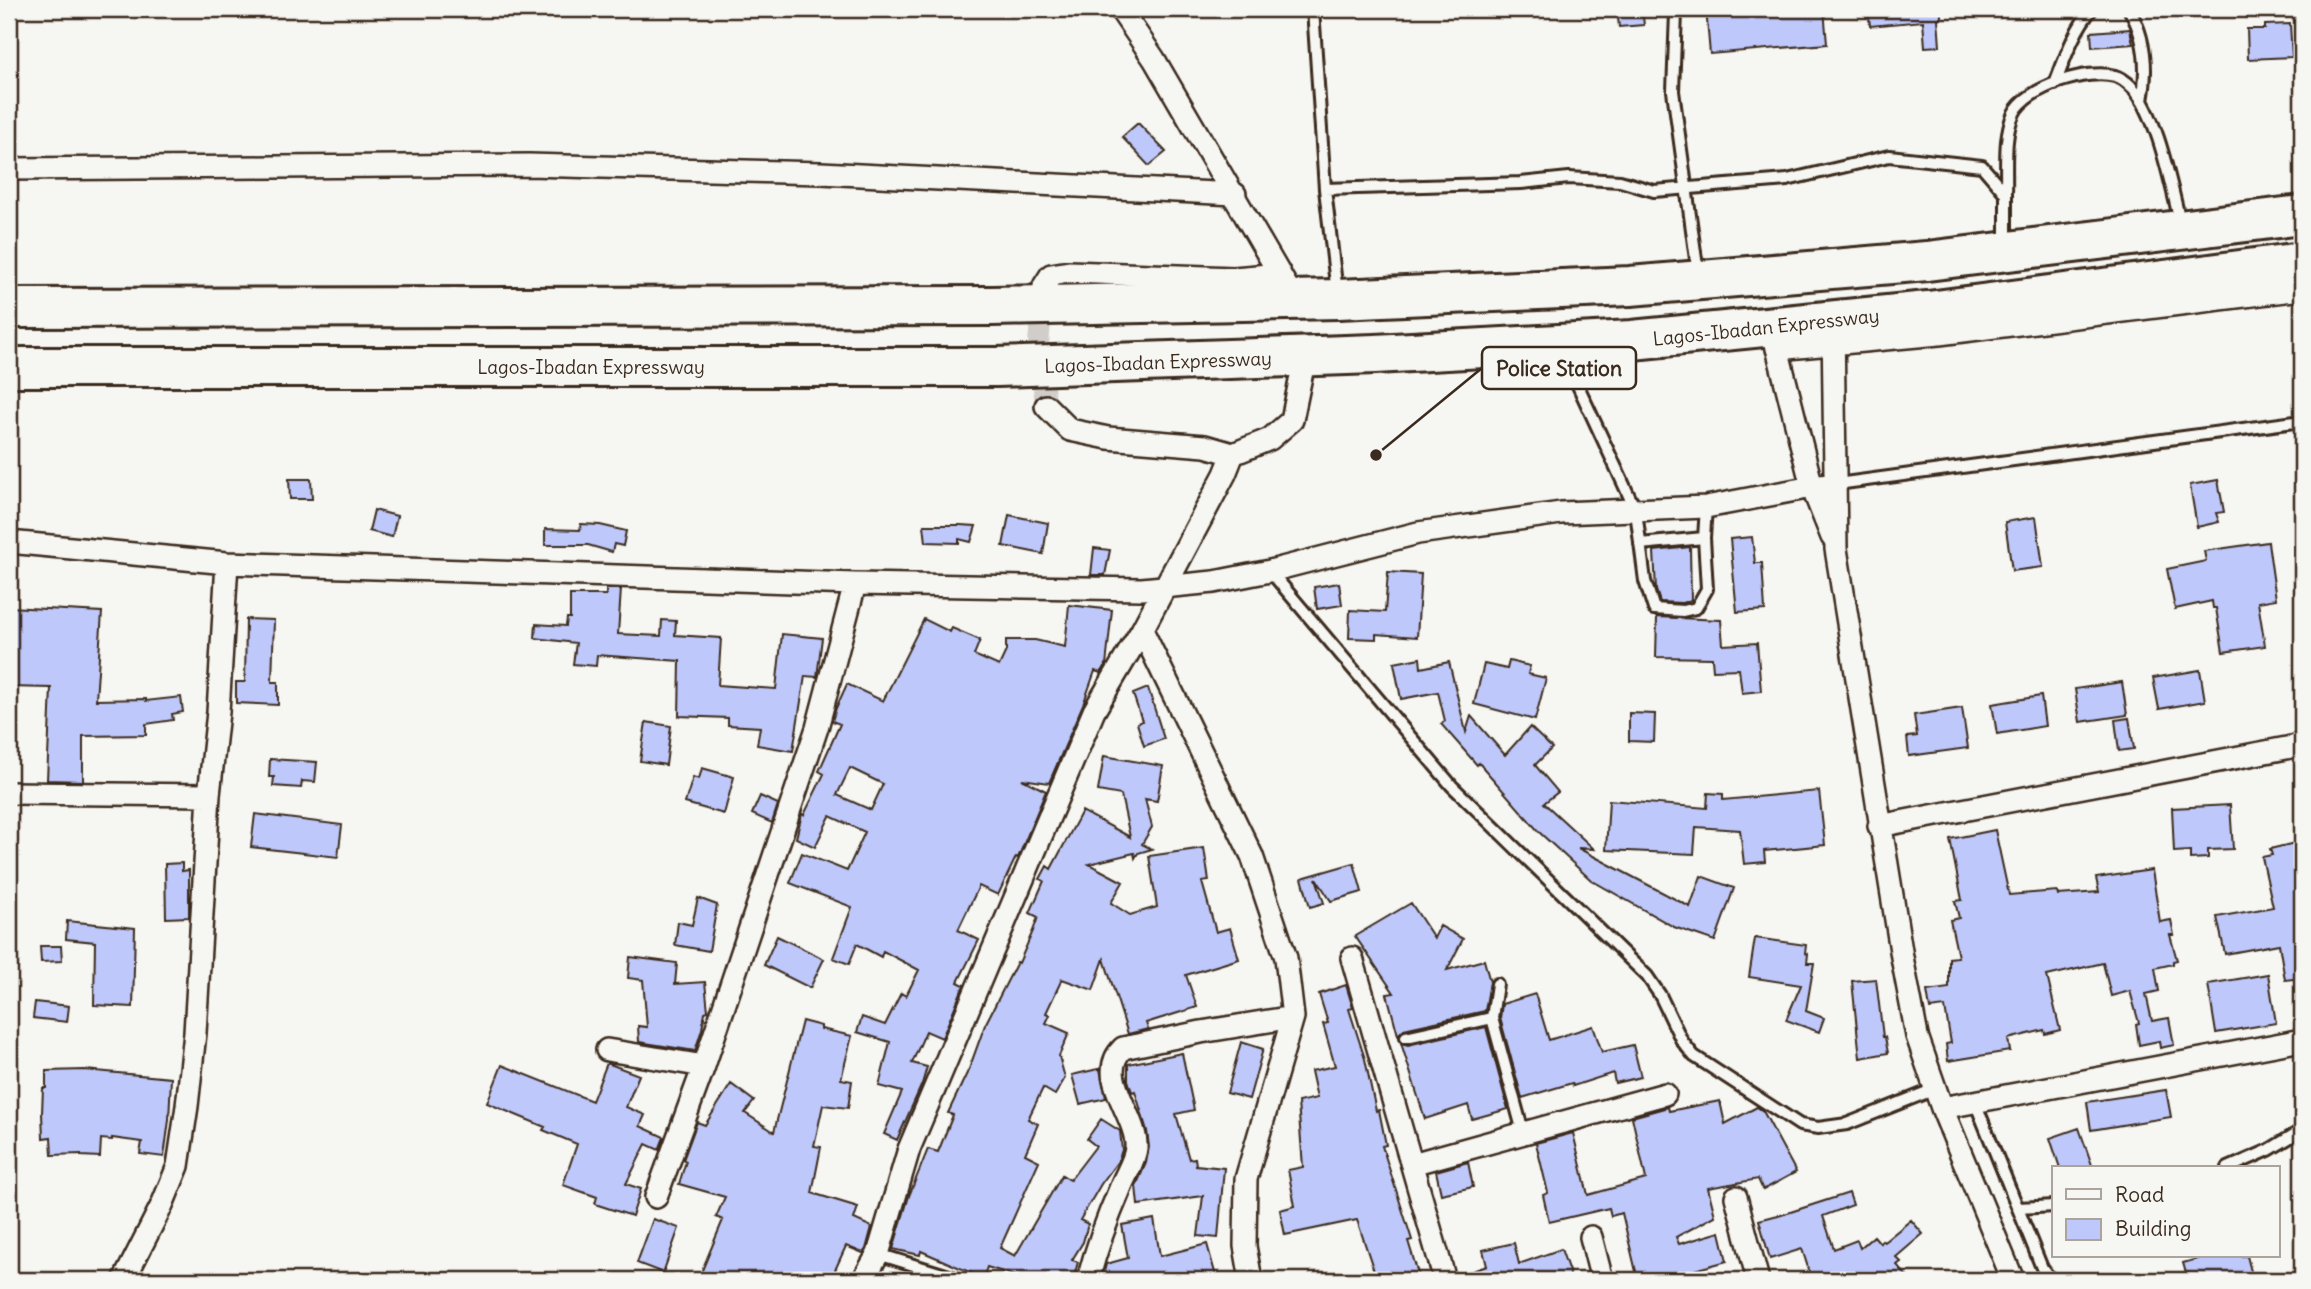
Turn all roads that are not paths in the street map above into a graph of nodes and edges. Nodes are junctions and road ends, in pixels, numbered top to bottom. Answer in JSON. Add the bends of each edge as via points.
{"nodes":[{"id":1,"x":1120,"y":9,"type":"edge"},
{"id":2,"x":1313,"y":9,"type":"edge"},
{"id":3,"x":2092,"y":9,"type":"edge"},
{"id":4,"x":2129,"y":9,"type":"edge"},
{"id":5,"x":1676,"y":13,"type":"dead end"},
{"id":6,"x":2055,"y":84,"type":"junction"},
{"id":7,"x":2142,"y":101,"type":"junction"},
{"id":8,"x":9,"y":169,"type":"edge"},
{"id":9,"x":1325,"y":189,"type":"junction"},
{"id":10,"x":1687,"y":189,"type":"junction"},
{"id":11,"x":1235,"y":194,"type":"junction"},
{"id":12,"x":2006,"y":194,"type":"junction"},
{"id":13,"x":2302,"y":215,"type":"edge"},
{"id":14,"x":2183,"y":231,"type":"junction"},
{"id":15,"x":2006,"y":252,"type":"junction"},
{"id":16,"x":2302,"y":262,"type":"edge"},
{"id":17,"x":1699,"y":280,"type":"junction"},
{"id":18,"x":1044,"y":286,"type":"dead end"},
{"id":19,"x":1287,"y":287,"type":"junction"},
{"id":20,"x":2302,"y":289,"type":"edge"},
{"id":21,"x":1338,"y":299,"type":"junction"},
{"id":22,"x":9,"y":307,"type":"edge"},
{"id":23,"x":1833,"y":333,"type":"junction"},
{"id":24,"x":1774,"y":338,"type":"junction"},
{"id":25,"x":1559,"y":344,"type":"junction"},
{"id":26,"x":1305,"y":357,"type":"junction"},
{"id":27,"x":9,"y":367,"type":"edge"},
{"id":28,"x":1046,"y":406,"type":"tunnel mouth"},
{"id":29,"x":2302,"y":421,"type":"edge"},
{"id":30,"x":1233,"y":454,"type":"junction"},
{"id":31,"x":1837,"y":484,"type":"junction"},
{"id":32,"x":1812,"y":486,"type":"junction"},
{"id":33,"x":1706,"y":507,"type":"junction"},
{"id":34,"x":1636,"y":510,"type":"junction"},
{"id":35,"x":1704,"y":537,"type":"junction"},
{"id":36,"x":9,"y":542,"type":"edge"},
{"id":37,"x":1640,"y":544,"type":"junction"},
{"id":38,"x":1836,"y":549,"type":"junction"},
{"id":39,"x":227,"y":563,"type":"junction"},
{"id":40,"x":1270,"y":571,"type":"junction"},
{"id":41,"x":855,"y":584,"type":"junction"},
{"id":42,"x":1163,"y":587,"type":"junction"},
{"id":43,"x":1142,"y":631,"type":"junction"},
{"id":44,"x":2302,"y":745,"type":"edge"},
{"id":45,"x":9,"y":793,"type":"edge"},
{"id":46,"x":209,"y":795,"type":"junction"},
{"id":47,"x":1879,"y":826,"type":"junction"},
{"id":48,"x":1352,"y":958,"type":"dead end"},
{"id":49,"x":1497,"y":984,"type":"dead end"},
{"id":50,"x":1293,"y":1017,"type":"junction"},
{"id":51,"x":1492,"y":1018,"type":"junction"},
{"id":52,"x":1406,"y":1037,"type":"dead end"},
{"id":53,"x":2302,"y":1040,"type":"edge"},
{"id":54,"x":607,"y":1050,"type":"dead end"},
{"id":55,"x":704,"y":1066,"type":"junction"},
{"id":56,"x":1665,"y":1094,"type":"dead end"},
{"id":57,"x":1939,"y":1099,"type":"junction"},
{"id":58,"x":1975,"y":1102,"type":"junction"},
{"id":59,"x":2302,"y":1130,"type":"edge"},
{"id":60,"x":1523,"y":1132,"type":"junction"},
{"id":61,"x":1412,"y":1164,"type":"junction"},
{"id":62,"x":2233,"y":1166,"type":"edge"},
{"id":63,"x":1737,"y":1196,"type":"dead end"},
{"id":64,"x":656,"y":1197,"type":"dead end"},
{"id":65,"x":2052,"y":1206,"type":"edge"},
{"id":66,"x":2018,"y":1208,"type":"junction"},
{"id":67,"x":1591,"y":1237,"type":"dead end"},
{"id":68,"x":878,"y":1254,"type":"junction"},
{"id":69,"x":124,"y":1280,"type":"edge"},
{"id":70,"x":863,"y":1280,"type":"edge"},
{"id":71,"x":962,"y":1280,"type":"edge"},
{"id":72,"x":1088,"y":1280,"type":"edge"},
{"id":73,"x":1251,"y":1280,"type":"edge"},
{"id":74,"x":1445,"y":1280,"type":"edge"},
{"id":75,"x":1602,"y":1280,"type":"edge"},
{"id":76,"x":1758,"y":1280,"type":"edge"},
{"id":77,"x":2013,"y":1280,"type":"edge"},
{"id":78,"x":2051,"y":1280,"type":"edge"}],
"edges":[{"from":1,"to":11,"type":"street"},
{"from":2,"to":9,"type":"lane"},
{"from":3,"to":6,"type":"lane","via":[[2073,39]]},
{"from":4,"to":7,"type":"lane","via":[[2144,47]]},
{"from":5,"to":10,"type":"lane","via":[[1673,91]]},
{"from":6,"to":7,"type":"lane","via":[[2095,74],[2118,76]]},
{"from":6,"to":12,"type":"lane","via":[[2020,104],[2013,116]]},
{"from":7,"to":14,"type":"lane"},
{"from":8,"to":11,"type":"street","via":[[529,164]]},
{"from":9,"to":10,"type":"lane","via":[[1569,178],[1620,181],[1654,191]]},
{"from":9,"to":21,"type":"lane"},
{"from":10,"to":12,"type":"lane","via":[[1787,180],[1889,156],[1982,166]]},
{"from":10,"to":17,"type":"lane"},
{"from":11,"to":19,"type":"street"},
{"from":12,"to":15,"type":"lane"},
{"from":13,"to":14,"type":"highway"},
{"from":14,"to":15,"type":"highway"},
{"from":15,"to":17,"type":"highway"},
{"from":16,"to":23,"type":"highway","name":"Lagos-Ibadan Expressway","via":[[1928,311]]},
{"from":17,"to":21,"type":"highway"},
{"from":18,"to":19,"type":"street","via":[[1051,275],[1069,272],[1234,278]]},
{"from":19,"to":21,"type":"highway"},
{"from":19,"to":22,"type":"highway","via":[[992,306]]},
{"from":20,"to":23,"type":"street","via":[[1939,334]]},
{"from":23,"to":24,"type":"highway","name":"Lagos-Ibadan Expressway"},
{"from":23,"to":31,"type":"street"},
{"from":24,"to":25,"type":"highway","name":"Lagos-Ibadan Expressway"},
{"from":24,"to":32,"type":"street"},
{"from":25,"to":26,"type":"highway","name":"Lagos-Ibadan Expressway"},
{"from":25,"to":34,"type":"lane"},
{"from":26,"to":27,"type":"highway","name":"Lagos-Ibadan Expressway","via":[[997,367]]},
{"from":26,"to":30,"type":"street","via":[[1292,421],[1270,439]]},
{"from":28,"to":30,"type":"street","via":[[1070,430],[1205,446]]},
{"from":29,"to":31,"type":"lane"},
{"from":30,"to":42,"type":"street"},
{"from":31,"to":32,"type":"street"},
{"from":31,"to":38,"type":"street"},
{"from":32,"to":33,"type":"street"},
{"from":32,"to":38,"type":"street"},
{"from":33,"to":34,"type":"street"},
{"from":33,"to":35,"type":"lane"},
{"from":34,"to":37,"type":"lane"},
{"from":34,"to":40,"type":"street","via":[[1561,513],[1418,533]]},
{"from":35,"to":37,"type":"lane"},
{"from":35,"to":37,"type":"lane","via":[[1707,589],[1696,608],[1683,611],[1654,609]]},
{"from":36,"to":39,"type":"street"},
{"from":38,"to":47,"type":"street"},
{"from":39,"to":41,"type":"street"},
{"from":39,"to":46,"type":"street"},
{"from":40,"to":42,"type":"street"},
{"from":40,"to":57,"type":"lane","via":[[1452,786],[1647,976],[1694,1056],[1800,1125],[1847,1124]]},
{"from":41,"to":42,"type":"street"},
{"from":41,"to":55,"type":"street","via":[[817,728]]},
{"from":42,"to":43,"type":"street"},
{"from":43,"to":50,"type":"street","via":[[1252,856],[1286,958]]},
{"from":43,"to":68,"type":"street","via":[[1094,711],[909,1149]]},
{"from":44,"to":47,"type":"street"},
{"from":45,"to":46,"type":"street"},
{"from":46,"to":69,"type":"street","via":[[195,1033],[178,1166]]},
{"from":47,"to":57,"type":"street","via":[[1917,1036]]},
{"from":48,"to":61,"type":"street"},
{"from":49,"to":51,"type":"lane"},
{"from":50,"to":72,"type":"street","via":[[1123,1048],[1114,1056],[1112,1074],[1136,1148]]},
{"from":50,"to":73,"type":"street","via":[[1246,1179],[1245,1246]]},
{"from":51,"to":52,"type":"lane"},
{"from":51,"to":60,"type":"lane"},
{"from":53,"to":58,"type":"street"},
{"from":54,"to":55,"type":"street"},
{"from":55,"to":64,"type":"street"},
{"from":56,"to":60,"type":"street"},
{"from":57,"to":58,"type":"street"},
{"from":57,"to":77,"type":"street"},
{"from":58,"to":66,"type":"lane"},
{"from":59,"to":62,"type":"lane"},
{"from":60,"to":61,"type":"street"},
{"from":61,"to":74,"type":"street"},
{"from":63,"to":76,"type":"street"},
{"from":65,"to":66,"type":"lane"},
{"from":66,"to":78,"type":"lane"},
{"from":67,"to":75,"type":"street"},
{"from":68,"to":70,"type":"street"},
{"from":68,"to":71,"type":"lane"}]}
